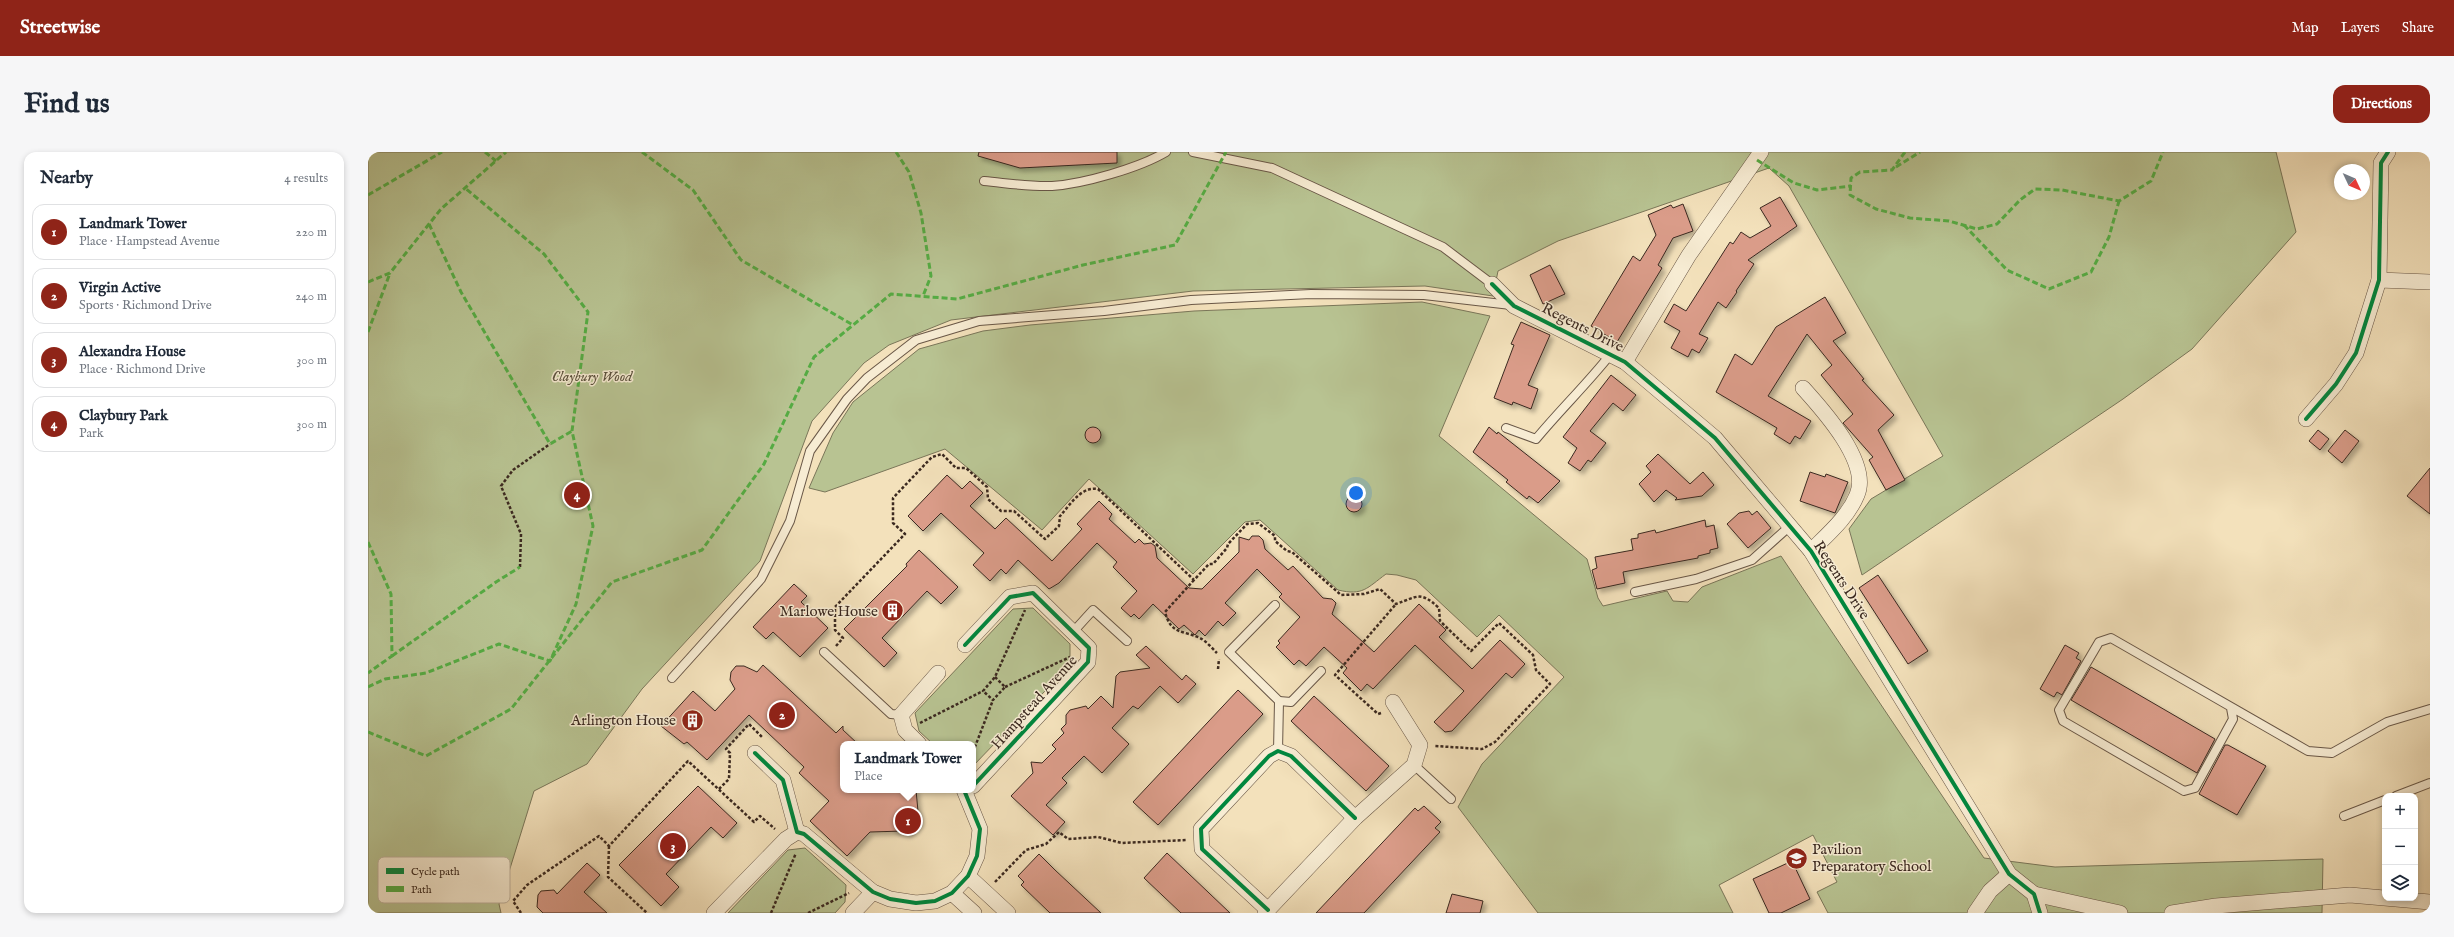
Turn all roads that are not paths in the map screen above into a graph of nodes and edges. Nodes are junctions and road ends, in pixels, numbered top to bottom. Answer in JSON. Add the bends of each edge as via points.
{"nodes":[{"id":1,"x":1166,"y":152,"type":"edge"},
{"id":2,"x":1193,"y":152,"type":"edge"},
{"id":3,"x":1761,"y":152,"type":"edge"},
{"id":4,"x":2388,"y":152,"type":"edge"},
{"id":5,"x":984,"y":181,"type":"dead end"},
{"id":6,"x":2379,"y":280,"type":"junction"},
{"id":7,"x":2430,"y":282,"type":"edge"},
{"id":8,"x":1492,"y":284,"type":"joint"},
{"id":9,"x":1514,"y":306,"type":"junction"},
{"id":10,"x":1610,"y":355,"type":"junction"},
{"id":11,"x":1625,"y":362,"type":"junction"},
{"id":12,"x":1803,"y":388,"type":"dead end"},
{"id":13,"x":2306,"y":419,"type":"dead end"},
{"id":14,"x":1506,"y":428,"type":"dead end"},
{"id":15,"x":1790,"y":526,"type":"junction"},
{"id":16,"x":1811,"y":551,"type":"junction"},
{"id":17,"x":1635,"y":592,"type":"dead end"},
{"id":18,"x":1274,"y":604,"type":"dead end"},
{"id":19,"x":1073,"y":632,"type":"junction"},
{"id":20,"x":1127,"y":641,"type":"dead end"},
{"id":21,"x":965,"y":645,"type":"dead end"},
{"id":22,"x":826,"y":653,"type":"road end"},
{"id":23,"x":1321,"y":671,"type":"dead end"},
{"id":24,"x":938,"y":673,"type":"dead end"},
{"id":25,"x":672,"y":678,"type":"dead end"},
{"id":26,"x":1279,"y":701,"type":"junction"},
{"id":27,"x":1393,"y":702,"type":"road end"},
{"id":28,"x":2231,"y":708,"type":"junction"},
{"id":29,"x":2430,"y":709,"type":"edge"},
{"id":30,"x":901,"y":715,"type":"junction"},
{"id":31,"x":915,"y":741,"type":"edge"},
{"id":32,"x":1278,"y":751,"type":"junction"},
{"id":33,"x":755,"y":753,"type":"dead end"},
{"id":34,"x":1414,"y":765,"type":"junction"},
{"id":35,"x":976,"y":781,"type":"edge"},
{"id":36,"x":2430,"y":783,"type":"edge"},
{"id":37,"x":969,"y":793,"type":"edge"},
{"id":38,"x":2404,"y":793,"type":"edge"},
{"id":39,"x":1451,"y":799,"type":"dead end"},
{"id":40,"x":2382,"y":801,"type":"edge"},
{"id":41,"x":2344,"y":816,"type":"dead end"},
{"id":42,"x":1354,"y":818,"type":"junction"},
{"id":43,"x":795,"y":835,"type":"junction"},
{"id":44,"x":2009,"y":874,"type":"junction"},
{"id":45,"x":968,"y":876,"type":"junction"},
{"id":46,"x":868,"y":889,"type":"junction"},
{"id":47,"x":952,"y":893,"type":"junction"},
{"id":48,"x":2034,"y":894,"type":"junction"},
{"id":49,"x":2430,"y":902,"type":"edge"},
{"id":50,"x":1266,"y":912,"type":"edge"},
{"id":51,"x":714,"y":913,"type":"edge"},
{"id":52,"x":853,"y":913,"type":"edge"},
{"id":53,"x":974,"y":913,"type":"edge"},
{"id":54,"x":1008,"y":913,"type":"edge"},
{"id":55,"x":1975,"y":913,"type":"edge"},
{"id":56,"x":2040,"y":913,"type":"edge"},
{"id":57,"x":2120,"y":913,"type":"edge"},
{"id":58,"x":2172,"y":913,"type":"edge"}],
"edges":[{"from":1,"to":5,"type":"lane","via":[[1155,159],[1111,174],[1052,186]]},
{"from":2,"to":8,"type":"lane","via":[[1272,168],[1443,248]]},
{"from":3,"to":11,"type":"street","name":"Regents Drive","via":[[1689,255]]},
{"from":4,"to":6,"type":"street","via":[[2381,164]]},
{"from":6,"to":7,"type":"street"},
{"from":6,"to":13,"type":"street","via":[[2356,353],[2336,384]]},
{"from":8,"to":9,"type":"street","name":"Regents Drive"},
{"from":9,"to":10,"type":"street","name":"Regents Drive"},
{"from":9,"to":25,"type":"lane","via":[[1424,295],[1311,294],[1191,300],[979,322],[916,340],[867,378],[846,399],[810,451],[790,521],[761,579]]},
{"from":10,"to":11,"type":"street","name":"Regents Drive"},
{"from":10,"to":14,"type":"lane","via":[[1589,382],[1558,412],[1536,439]]},
{"from":11,"to":15,"type":"street","name":"Regents Drive","via":[[1715,438]]},
{"from":12,"to":16,"type":"street","name":"Regents Drive","via":[[1833,421],[1859,468],[1858,494],[1840,522]]},
{"from":15,"to":16,"type":"street","name":"Regents Drive"},
{"from":15,"to":17,"type":"lane","via":[[1752,560],[1696,579]]},
{"from":16,"to":44,"type":"street","name":"Regents Drive"},
{"from":18,"to":26,"type":"lane","via":[[1229,652]]},
{"from":19,"to":20,"type":"lane","via":[[1093,610]]},
{"from":19,"to":21,"type":"street","name":"Hampstead Avenue","via":[[1033,593],[1010,597]]},
{"from":19,"to":35,"type":"street","name":"Hampstead Avenue","via":[[1089,648],[1088,662]]},
{"from":22,"to":30,"type":"lane","via":[[891,714]]},
{"from":23,"to":26,"type":"lane","via":[[1291,702]]},
{"from":24,"to":30,"type":"street"},
{"from":26,"to":32,"type":"lane"},
{"from":27,"to":34,"type":"street","via":[[1420,745]]},
{"from":28,"to":28,"type":"lane","via":[[2233,719],[2194,788],[2184,791],[2063,721],[2059,710],[2099,642],[2110,638]]},
{"from":28,"to":29,"type":"lane","via":[[2308,751],[2332,753],[2387,722]]},
{"from":30,"to":31,"type":"street","via":[[905,730]]},
{"from":32,"to":42,"type":"street","via":[[1291,756]]},
{"from":32,"to":50,"type":"street","via":[[1269,756],[1201,829],[1200,839],[1202,849]]},
{"from":33,"to":43,"type":"street","via":[[783,780]]},
{"from":34,"to":39,"type":"lane"},
{"from":34,"to":42,"type":"street"},
{"from":36,"to":38,"type":"lane"},
{"from":37,"to":45,"type":"street","via":[[980,829],[977,856]]},
{"from":40,"to":41,"type":"lane"},
{"from":42,"to":50,"type":"street"},
{"from":43,"to":46,"type":"street"},
{"from":43,"to":51,"type":"street"},
{"from":44,"to":48,"type":"street","name":"Regents Drive"},
{"from":44,"to":55,"type":"street","via":[[1990,891]]},
{"from":45,"to":47,"type":"street"},
{"from":45,"to":54,"type":"street"},
{"from":46,"to":47,"type":"street","via":[[890,899],[916,904]]},
{"from":46,"to":52,"type":"street"},
{"from":47,"to":53,"type":"street"},
{"from":48,"to":56,"type":"street"},
{"from":48,"to":57,"type":"street"},
{"from":49,"to":58,"type":"street","via":[[2350,895],[2216,906]]}]}
